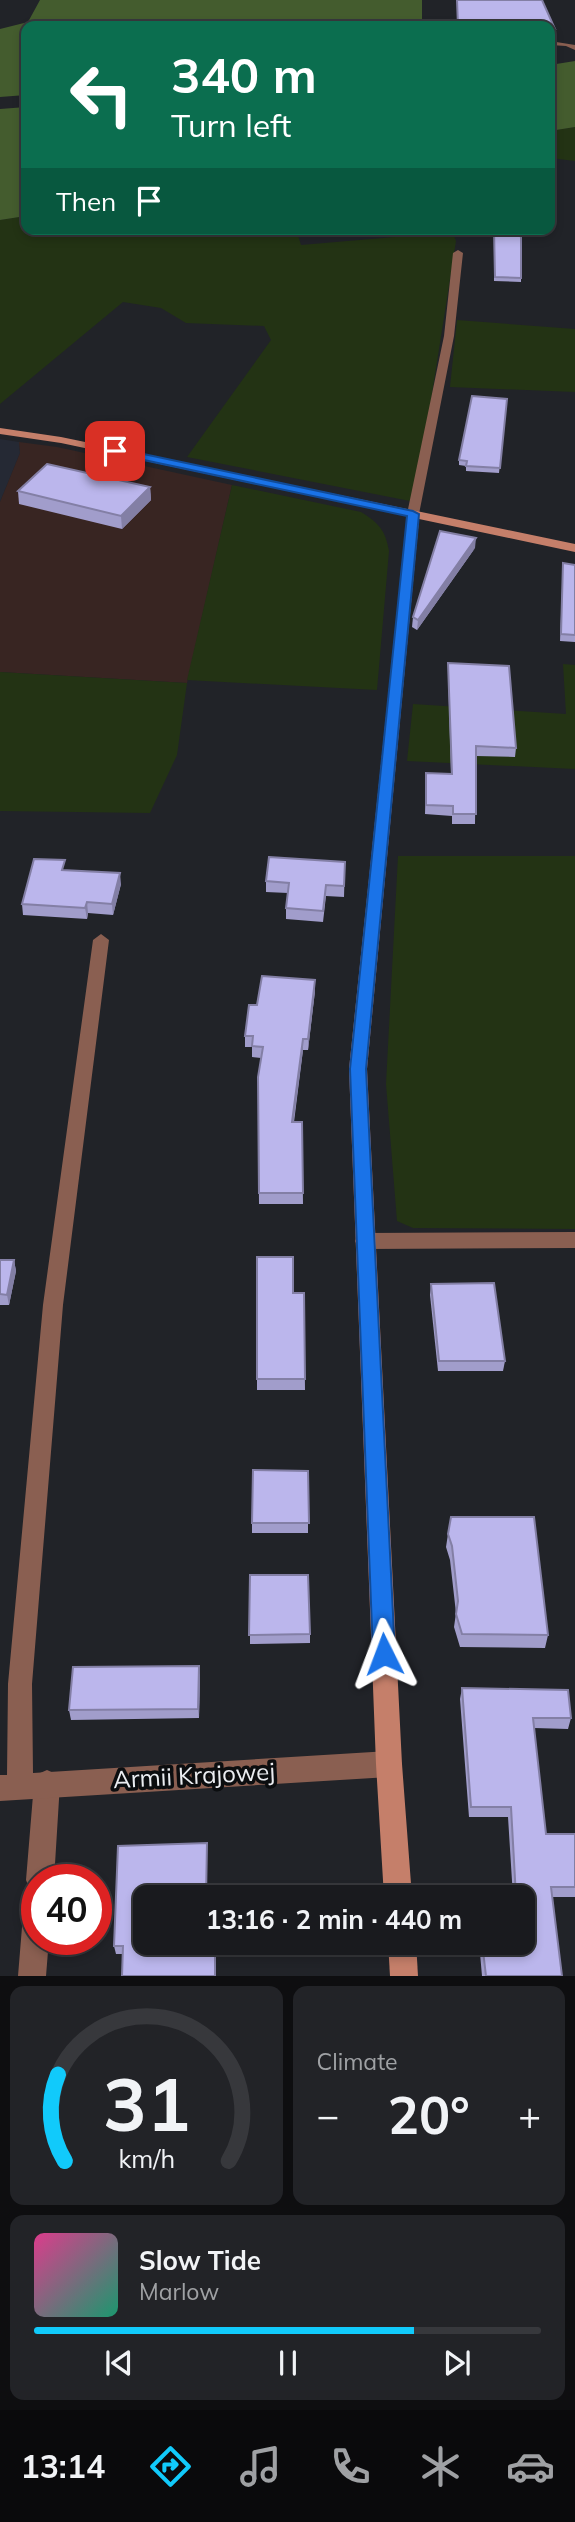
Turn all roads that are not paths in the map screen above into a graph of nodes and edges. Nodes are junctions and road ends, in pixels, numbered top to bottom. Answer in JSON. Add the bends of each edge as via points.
{"nodes":[{"id":1,"x":555,"y":43,"type":"edge"},
{"id":2,"x":575,"y":48,"type":"edge"},
{"id":3,"x":458,"y":253,"type":"dead end"},
{"id":4,"x":1,"y":433,"type":"edge"},
{"id":5,"x":413,"y":514,"type":"junction"},
{"id":6,"x":575,"y":548,"type":"edge"},
{"id":7,"x":100,"y":940,"type":"dead end"},
{"id":8,"x":575,"y":1240,"type":"edge"},
{"id":9,"x":365,"y":1241,"type":"junction"},
{"id":10,"x":389,"y":1764,"type":"junction"},
{"id":11,"x":47,"y":1783,"type":"junction"},
{"id":12,"x":10,"y":1787,"type":"edge"},
{"id":13,"x":41,"y":1864,"type":"edge"},
{"id":14,"x":397,"y":1885,"type":"edge"},
{"id":15,"x":34,"y":1955,"type":"edge"},
{"id":16,"x":403,"y":1955,"type":"edge"},
{"id":17,"x":32,"y":1976,"type":"edge"},
{"id":18,"x":404,"y":1976,"type":"edge"}],
"edges":[{"from":1,"to":2,"type":"street"},
{"from":3,"to":5,"type":"street","via":[[449,336]]},
{"from":4,"to":5,"type":"street","via":[[61,440]]},
{"from":5,"to":6,"type":"street"},
{"from":5,"to":9,"type":"street","via":[[358,1069]]},
{"from":7,"to":12,"type":"street","via":[[53,1306]]},
{"from":8,"to":9,"type":"street"},
{"from":9,"to":10,"type":"street"},
{"from":10,"to":11,"type":"street","name":"Armii Krajowej"},
{"from":10,"to":14,"type":"street"},
{"from":11,"to":12,"type":"street","name":"Armii Krajowej"},
{"from":11,"to":13,"type":"street"},
{"from":15,"to":17,"type":"street"},
{"from":16,"to":18,"type":"street"}]}
